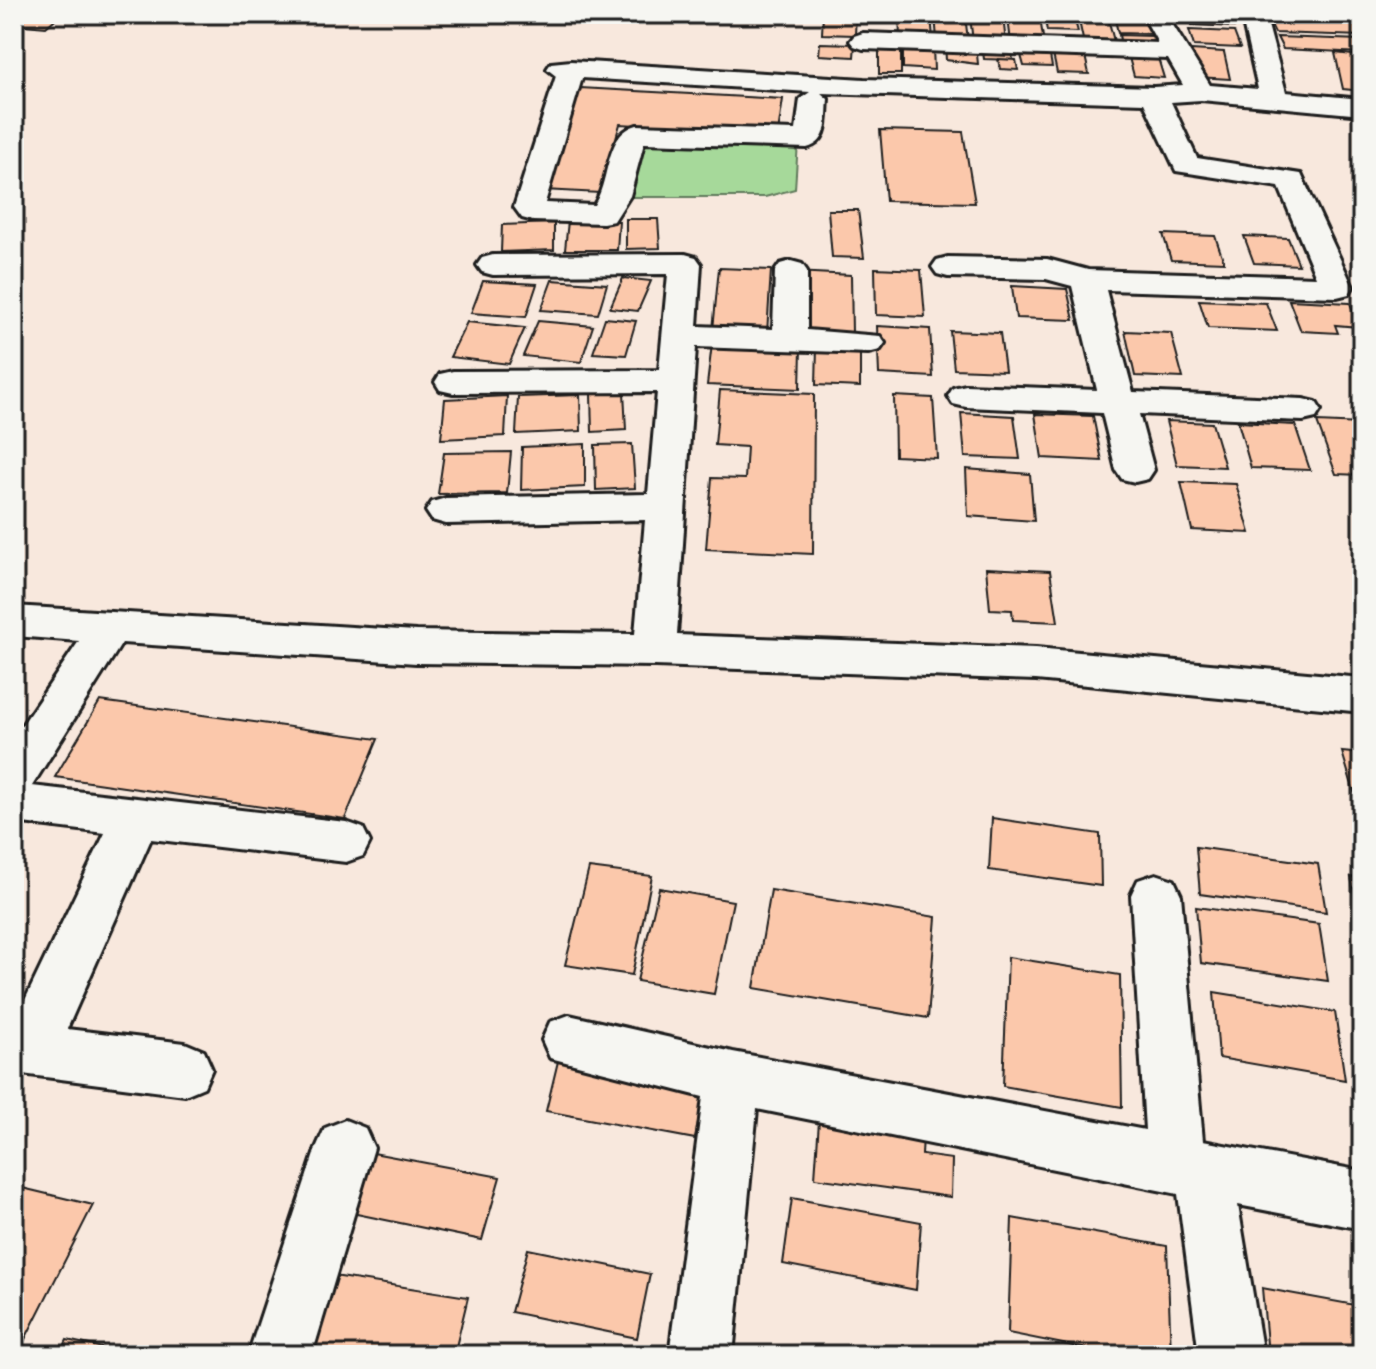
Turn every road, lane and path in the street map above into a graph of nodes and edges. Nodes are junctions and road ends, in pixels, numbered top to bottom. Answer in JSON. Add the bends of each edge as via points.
{"nodes":[{"id":1,"x":867,"y":14,"type":"edge"},
{"id":2,"x":1253,"y":14,"type":"edge"},
{"id":3,"x":1156,"y":17,"type":"edge"},
{"id":4,"x":1128,"y":20,"type":"dead end"},
{"id":5,"x":863,"y":41,"type":"junction"},
{"id":6,"x":1176,"y":51,"type":"junction"},
{"id":7,"x":864,"y":87,"type":"junction"},
{"id":8,"x":813,"y":89,"type":"junction"},
{"id":9,"x":1201,"y":92,"type":"junction"},
{"id":10,"x":1154,"y":95,"type":"junction"},
{"id":11,"x":1274,"y":99,"type":"junction"},
{"id":12,"x":1362,"y":107,"type":"edge"},
{"id":13,"x":493,"y":265,"type":"dead end"},
{"id":14,"x":948,"y":267,"type":"dead end"},
{"id":15,"x":791,"y":271,"type":"dead end"},
{"id":16,"x":1087,"y":280,"type":"junction"},
{"id":17,"x":679,"y":336,"type":"junction"},
{"id":18,"x":790,"y":341,"type":"junction"},
{"id":19,"x":868,"y":343,"type":"dead end"},
{"id":20,"x":676,"y":381,"type":"junction"},
{"id":21,"x":453,"y":382,"type":"dead end"},
{"id":22,"x":966,"y":396,"type":"dead end"},
{"id":23,"x":1119,"y":404,"type":"junction"},
{"id":24,"x":1303,"y":410,"type":"dead end"},
{"id":25,"x":1135,"y":470,"type":"dead end"},
{"id":26,"x":666,"y":507,"type":"junction"},
{"id":27,"x":446,"y":511,"type":"dead end"},
{"id":28,"x":14,"y":621,"type":"edge"},
{"id":29,"x":110,"y":627,"type":"junction"},
{"id":30,"x":655,"y":650,"type":"junction"},
{"id":31,"x":1362,"y":695,"type":"edge"},
{"id":32,"x":14,"y":775,"type":"edge"},
{"id":33,"x":14,"y":803,"type":"edge"},
{"id":34,"x":137,"y":817,"type":"junction"},
{"id":35,"x":346,"y":842,"type":"dead end"},
{"id":36,"x":1156,"y":895,"type":"dead end"},
{"id":37,"x":569,"y":1040,"type":"dead end"},
{"id":38,"x":22,"y":1049,"type":"edge"},
{"id":39,"x":185,"y":1069,"type":"dead end"},
{"id":40,"x":733,"y":1078,"type":"junction"},
{"id":41,"x":345,"y":1148,"type":"dead end"},
{"id":42,"x":1190,"y":1169,"type":"junction"},
{"id":43,"x":1362,"y":1200,"type":"edge"},
{"id":44,"x":280,"y":1355,"type":"edge"},
{"id":45,"x":701,"y":1355,"type":"edge"},
{"id":46,"x":1231,"y":1355,"type":"edge"}],
"edges":[{"from":1,"to":5,"type":"street"},
{"from":2,"to":11,"type":"street"},
{"from":3,"to":4,"type":"street"},
{"from":3,"to":6,"type":"street"},
{"from":5,"to":6,"type":"street"},
{"from":5,"to":7,"type":"street"},
{"from":6,"to":9,"type":"street"},
{"from":7,"to":8,"type":"street"},
{"from":7,"to":10,"type":"street"},
{"from":8,"to":8,"type":"street","via":[[807,139],[637,134],[631,138],[615,196],[603,214],[533,212],[529,207],[566,69]]},
{"from":9,"to":10,"type":"street"},
{"from":9,"to":11,"type":"street"},
{"from":10,"to":16,"type":"street","via":[[1186,165],[1291,180],[1337,287]]},
{"from":11,"to":12,"type":"street"},
{"from":13,"to":17,"type":"street","via":[[685,264]]},
{"from":14,"to":16,"type":"street","via":[[1047,269]]},
{"from":15,"to":18,"type":"street"},
{"from":16,"to":23,"type":"street"},
{"from":17,"to":18,"type":"street"},
{"from":17,"to":20,"type":"street"},
{"from":18,"to":19,"type":"street"},
{"from":20,"to":21,"type":"street"},
{"from":20,"to":26,"type":"street"},
{"from":22,"to":23,"type":"street"},
{"from":23,"to":24,"type":"street"},
{"from":23,"to":25,"type":"street"},
{"from":26,"to":27,"type":"street"},
{"from":26,"to":30,"type":"street"},
{"from":28,"to":29,"type":"street"},
{"from":29,"to":30,"type":"street","via":[[416,647]]},
{"from":29,"to":32,"type":"street"},
{"from":30,"to":31,"type":"street","via":[[1036,664]]},
{"from":33,"to":34,"type":"street"},
{"from":34,"to":35,"type":"street"},
{"from":34,"to":38,"type":"street"},
{"from":36,"to":42,"type":"street"},
{"from":37,"to":40,"type":"street"},
{"from":38,"to":39,"type":"street"},
{"from":40,"to":42,"type":"street"},
{"from":40,"to":45,"type":"street"},
{"from":41,"to":44,"type":"street"},
{"from":42,"to":43,"type":"street"},
{"from":42,"to":46,"type":"street"}]}
